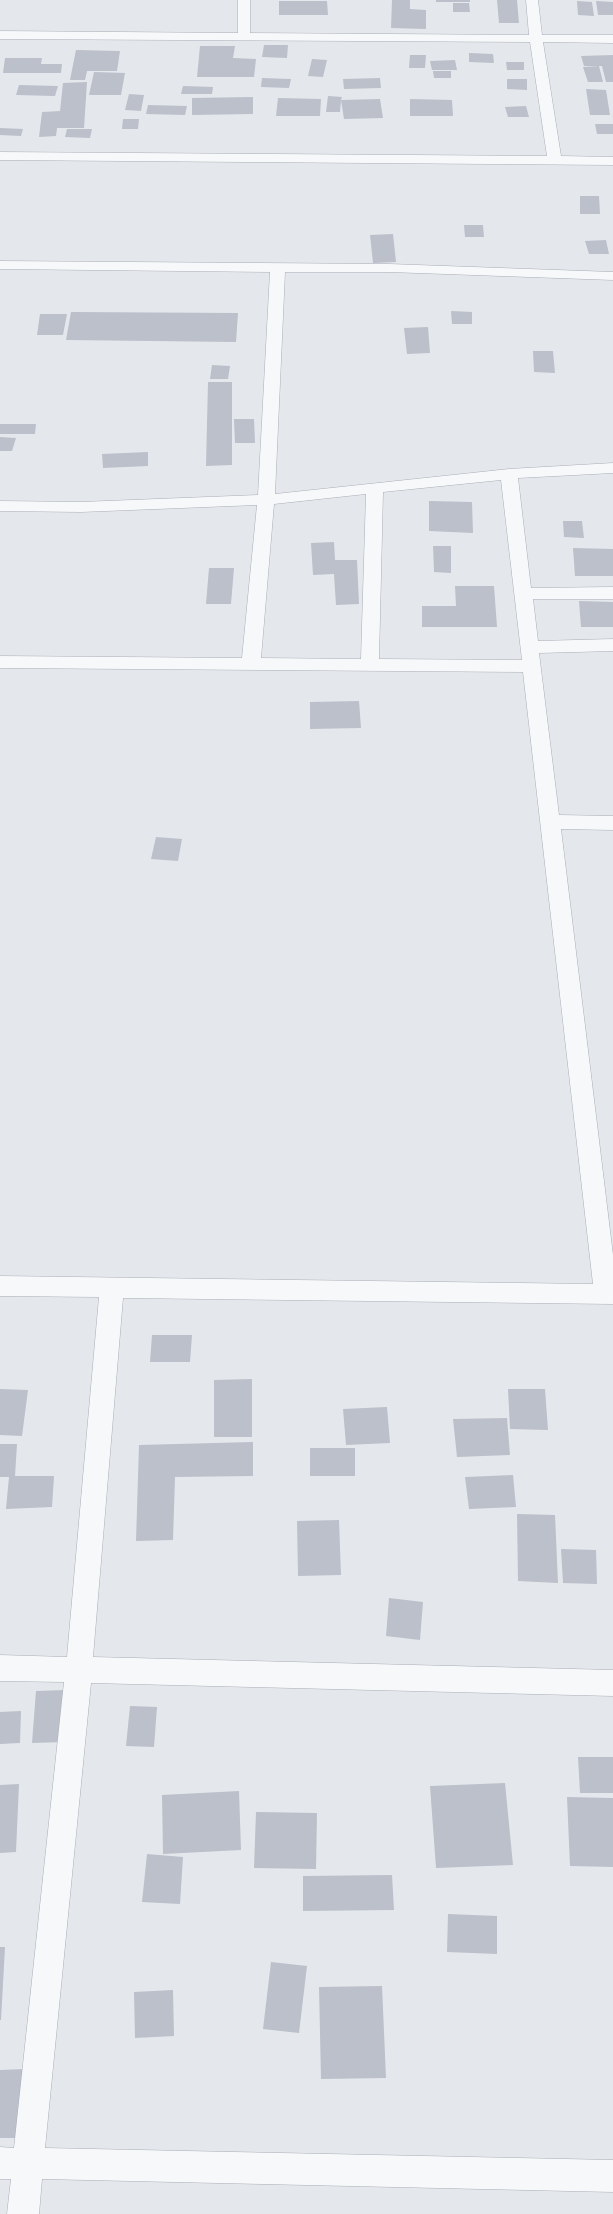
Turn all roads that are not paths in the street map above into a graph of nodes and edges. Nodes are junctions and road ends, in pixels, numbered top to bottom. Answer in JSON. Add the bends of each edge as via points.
{"nodes":[{"id":1,"x":244,"y":0,"type":"edge"},
{"id":2,"x":532,"y":0,"type":"edge"},
{"id":3,"x":0,"y":34,"type":"edge"},
{"id":4,"x":244,"y":36,"type":"junction"},
{"id":5,"x":536,"y":39,"type":"junction"},
{"id":6,"x":613,"y":39,"type":"edge"},
{"id":7,"x":0,"y":156,"type":"edge"},
{"id":8,"x":555,"y":161,"type":"junction"},
{"id":9,"x":613,"y":161,"type":"edge"},
{"id":10,"x":0,"y":265,"type":"edge"},
{"id":11,"x":278,"y":268,"type":"junction"},
{"id":12,"x":613,"y":276,"type":"edge"},
{"id":13,"x":613,"y":468,"type":"edge"},
{"id":14,"x":509,"y":474,"type":"junction"},
{"id":15,"x":375,"y":490,"type":"junction"},
{"id":16,"x":266,"y":500,"type":"junction"},
{"id":17,"x":0,"y":506,"type":"edge"},
{"id":18,"x":613,"y":593,"type":"edge"},
{"id":19,"x":524,"y":594,"type":"junction"},
{"id":20,"x":613,"y":645,"type":"edge"},
{"id":21,"x":531,"y":656,"type":"junction"},
{"id":22,"x":0,"y":662,"type":"edge"},
{"id":23,"x":251,"y":664,"type":"junction"},
{"id":24,"x":370,"y":665,"type":"junction"},
{"id":25,"x":550,"y":822,"type":"junction"},
{"id":26,"x":613,"y":823,"type":"edge"},
{"id":27,"x":0,"y":1286,"type":"edge"},
{"id":28,"x":112,"y":1288,"type":"junction"},
{"id":29,"x":610,"y":1294,"type":"edge"},
{"id":30,"x":0,"y":1668,"type":"edge"},
{"id":31,"x":79,"y":1668,"type":"junction"},
{"id":32,"x":613,"y":1683,"type":"edge"},
{"id":33,"x":13,"y":2164,"type":"edge"},
{"id":34,"x":613,"y":2176,"type":"edge"},
{"id":35,"x":23,"y":2214,"type":"edge"}],
"edges":[{"from":1,"to":4,"type":"street"},
{"from":2,"to":5,"type":"street"},
{"from":3,"to":4,"type":"street"},
{"from":4,"to":5,"type":"street"},
{"from":5,"to":6,"type":"street"},
{"from":5,"to":8,"type":"street"},
{"from":7,"to":8,"type":"street"},
{"from":8,"to":9,"type":"street"},
{"from":10,"to":11,"type":"street"},
{"from":11,"to":12,"type":"street","via":[[396,268]]},
{"from":11,"to":16,"type":"street"},
{"from":13,"to":14,"type":"street"},
{"from":14,"to":15,"type":"street"},
{"from":14,"to":19,"type":"street"},
{"from":15,"to":16,"type":"street"},
{"from":15,"to":24,"type":"street"},
{"from":16,"to":17,"type":"street","via":[[81,507]]},
{"from":16,"to":23,"type":"street"},
{"from":18,"to":19,"type":"street"},
{"from":19,"to":21,"type":"street"},
{"from":20,"to":21,"type":"street"},
{"from":21,"to":24,"type":"street"},
{"from":21,"to":25,"type":"street"},
{"from":22,"to":23,"type":"street"},
{"from":23,"to":24,"type":"street"},
{"from":25,"to":26,"type":"street"},
{"from":25,"to":29,"type":"street"},
{"from":27,"to":28,"type":"street"},
{"from":28,"to":29,"type":"street"},
{"from":28,"to":31,"type":"street"},
{"from":30,"to":31,"type":"street"},
{"from":31,"to":32,"type":"street"},
{"from":31,"to":33,"type":"street"},
{"from":33,"to":34,"type":"street"},
{"from":33,"to":35,"type":"street"}]}
